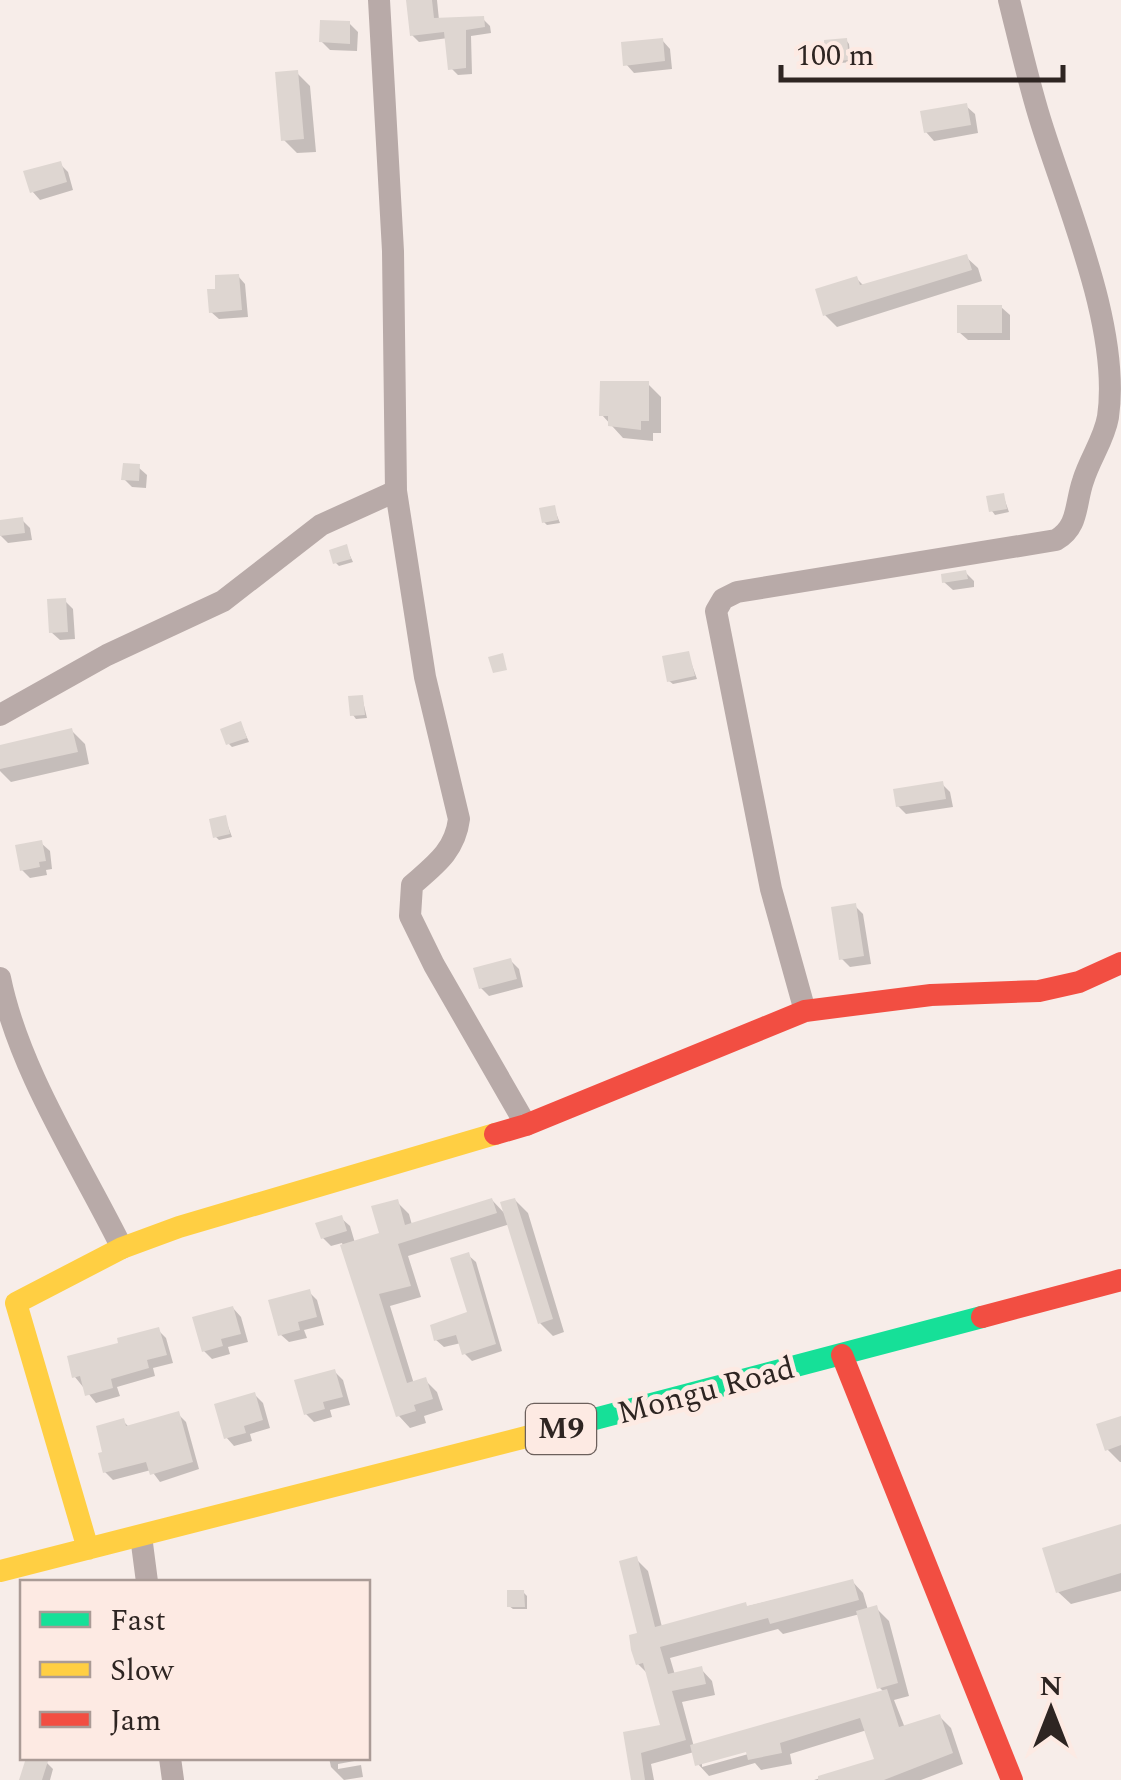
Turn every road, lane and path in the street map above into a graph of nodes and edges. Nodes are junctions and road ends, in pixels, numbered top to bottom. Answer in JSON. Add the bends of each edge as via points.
{"nodes":[{"id":1,"x":380,"y":0,"type":"edge"},
{"id":2,"x":1009,"y":0,"type":"edge"},
{"id":3,"x":396,"y":492,"type":"junction"},
{"id":4,"x":0,"y":715,"type":"edge"},
{"id":5,"x":1121,"y":963,"type":"edge"},
{"id":6,"x":0,"y":978,"type":"edge"},
{"id":7,"x":805,"y":1010,"type":"junction"},
{"id":8,"x":526,"y":1125,"type":"junction"},
{"id":9,"x":122,"y":1248,"type":"junction"},
{"id":10,"x":1121,"y":1280,"type":"edge"},
{"id":11,"x":842,"y":1355,"type":"junction"},
{"id":12,"x":142,"y":1536,"type":"junction"},
{"id":13,"x":88,"y":1549,"type":"junction"},
{"id":14,"x":0,"y":1572,"type":"edge"},
{"id":15,"x":148,"y":1580,"type":"edge"},
{"id":16,"x":1012,"y":1780,"type":"edge"}],
"edges":[{"from":1,"to":3,"type":"street","via":[[394,251]]},
{"from":2,"to":7,"type":"street","via":[[1040,121],[1087,259],[1107,350],[1108,415],[1074,522],[1056,540],[737,592],[716,610],[771,889]]},
{"from":3,"to":4,"type":"street","via":[[322,525],[224,602]]},
{"from":3,"to":8,"type":"street","via":[[424,677],[459,819],[449,852],[412,885],[410,916]]},
{"from":5,"to":7,"type":"street","via":[[1039,991]]},
{"from":6,"to":9,"type":"street","via":[[41,1089]]},
{"from":7,"to":8,"type":"street"},
{"from":8,"to":9,"type":"street"},
{"from":9,"to":13,"type":"street","via":[[16,1302]]},
{"from":10,"to":11,"type":"street","name":"Mongu Road","number":"M9"},
{"from":11,"to":12,"type":"street","name":"Mongu Road","number":"M9"},
{"from":11,"to":16,"type":"street"},
{"from":12,"to":13,"type":"street","name":"Mongu Road","number":"M9"},
{"from":12,"to":15,"type":"street"},
{"from":13,"to":14,"type":"street","name":"Mongu Road","number":"M9"}]}
